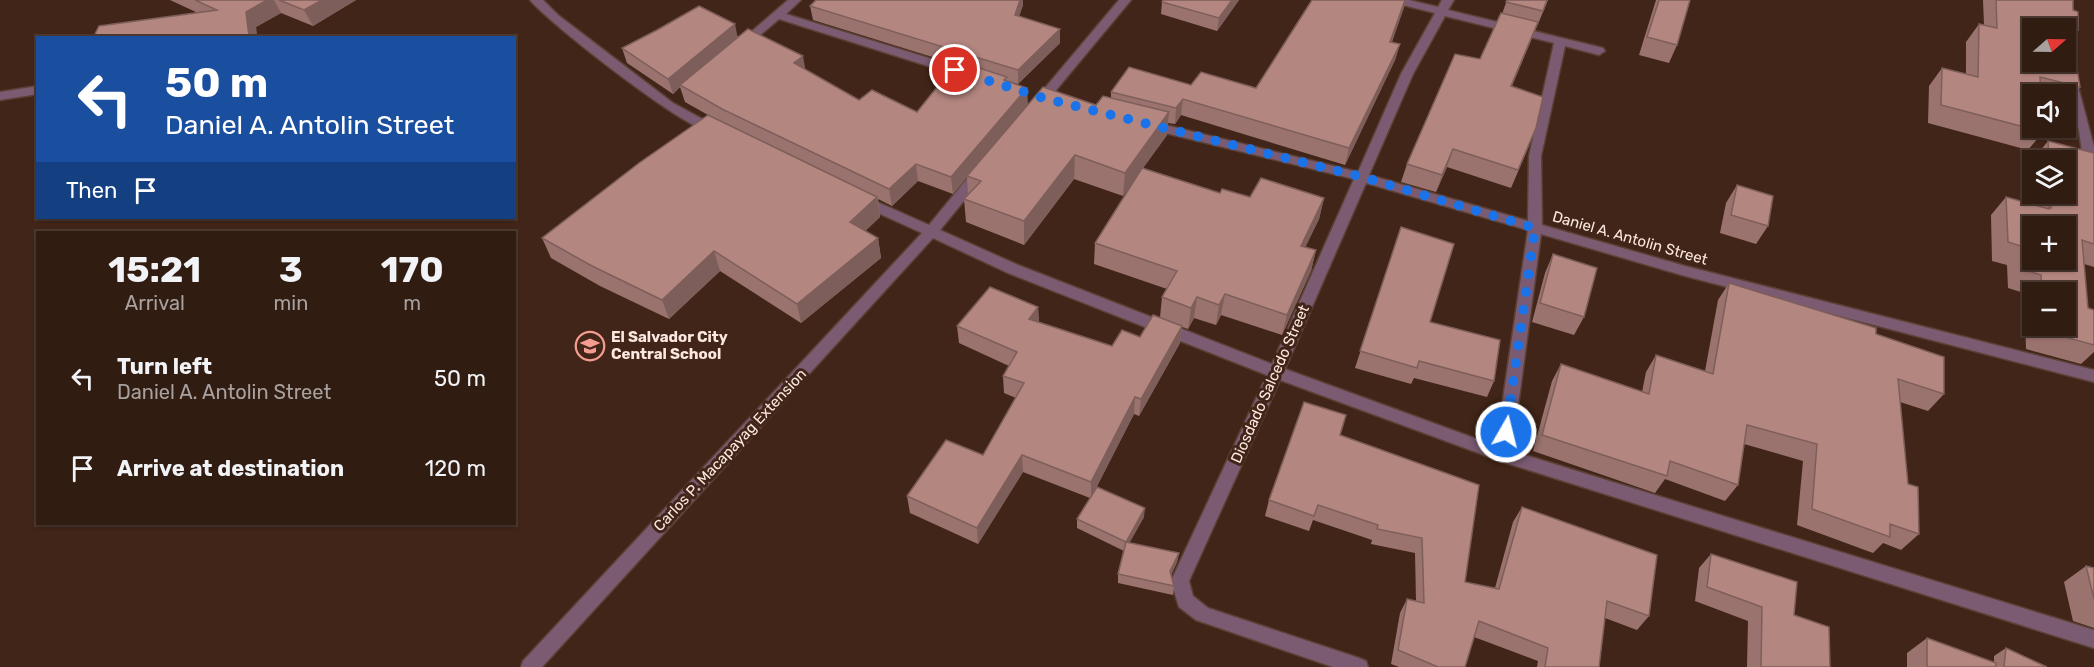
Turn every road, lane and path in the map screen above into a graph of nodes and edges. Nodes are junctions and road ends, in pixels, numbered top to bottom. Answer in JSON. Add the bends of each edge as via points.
{"nodes":[{"id":1,"x":536,"y":0,"type":"edge"},
{"id":2,"x":795,"y":0,"type":"edge"},
{"id":3,"x":1125,"y":0,"type":"edge"},
{"id":4,"x":1395,"y":0,"type":"edge"},
{"id":5,"x":1444,"y":5,"type":"edge"},
{"id":6,"x":778,"y":15,"type":"junction"},
{"id":7,"x":1560,"y":40,"type":"junction"},
{"id":8,"x":1599,"y":51,"type":"dead end"},
{"id":9,"x":733,"y":53,"type":"edge"},
{"id":10,"x":2069,"y":72,"type":"edge"},
{"id":11,"x":988,"y":81,"type":"edge"},
{"id":12,"x":36,"y":90,"type":"edge"},
{"id":13,"x":0,"y":96,"type":"edge"},
{"id":14,"x":1028,"y":116,"type":"edge"},
{"id":15,"x":1131,"y":120,"type":"edge"},
{"id":16,"x":726,"y":136,"type":"edge"},
{"id":17,"x":990,"y":160,"type":"edge"},
{"id":18,"x":1362,"y":177,"type":"junction"},
{"id":19,"x":2094,"y":187,"type":"edge"},
{"id":20,"x":844,"y":192,"type":"edge"},
{"id":21,"x":1535,"y":228,"type":"junction"},
{"id":22,"x":930,"y":233,"type":"junction"},
{"id":23,"x":1276,"y":372,"type":"junction"},
{"id":24,"x":2094,"y":376,"type":"edge"},
{"id":25,"x":1503,"y":455,"type":"junction"},
{"id":26,"x":2094,"y":639,"type":"edge"},
{"id":27,"x":530,"y":667,"type":"edge"},
{"id":28,"x":1359,"y":667,"type":"edge"}],
"edges":[{"from":1,"to":16,"type":"street","via":[[554,17]]},
{"from":2,"to":6,"type":"street"},
{"from":3,"to":14,"type":"street"},
{"from":4,"to":5,"type":"street"},
{"from":5,"to":7,"type":"street"},
{"from":5,"to":18,"type":"street","name":"Diosdado Salcedo Street","via":[[1407,74]]},
{"from":6,"to":9,"type":"street"},
{"from":6,"to":11,"type":"street"},
{"from":7,"to":8,"type":"street"},
{"from":7,"to":21,"type":"street","via":[[1535,156]]},
{"from":10,"to":19,"type":"street"},
{"from":12,"to":13,"type":"street"},
{"from":15,"to":18,"type":"street","name":"Daniel A. Antolin Street"},
{"from":17,"to":22,"type":"street","name":"Carlos P. Macapayag Extension"},
{"from":18,"to":21,"type":"street","name":"Daniel A. Antolin Street"},
{"from":18,"to":23,"type":"street","name":"Diosdado Salcedo Street"},
{"from":20,"to":22,"type":"street"},
{"from":21,"to":24,"type":"street","name":"Daniel A. Antolin Street","via":[[1685,271]]},
{"from":21,"to":25,"type":"street"},
{"from":22,"to":23,"type":"street"},
{"from":22,"to":27,"type":"street","name":"Carlos P. Macapayag Extension"},
{"from":23,"to":25,"type":"street"},
{"from":23,"to":28,"type":"street","name":"Diosdado Salcedo Street","via":[[1180,581],[1185,601],[1202,614]]},
{"from":25,"to":26,"type":"street"}]}
